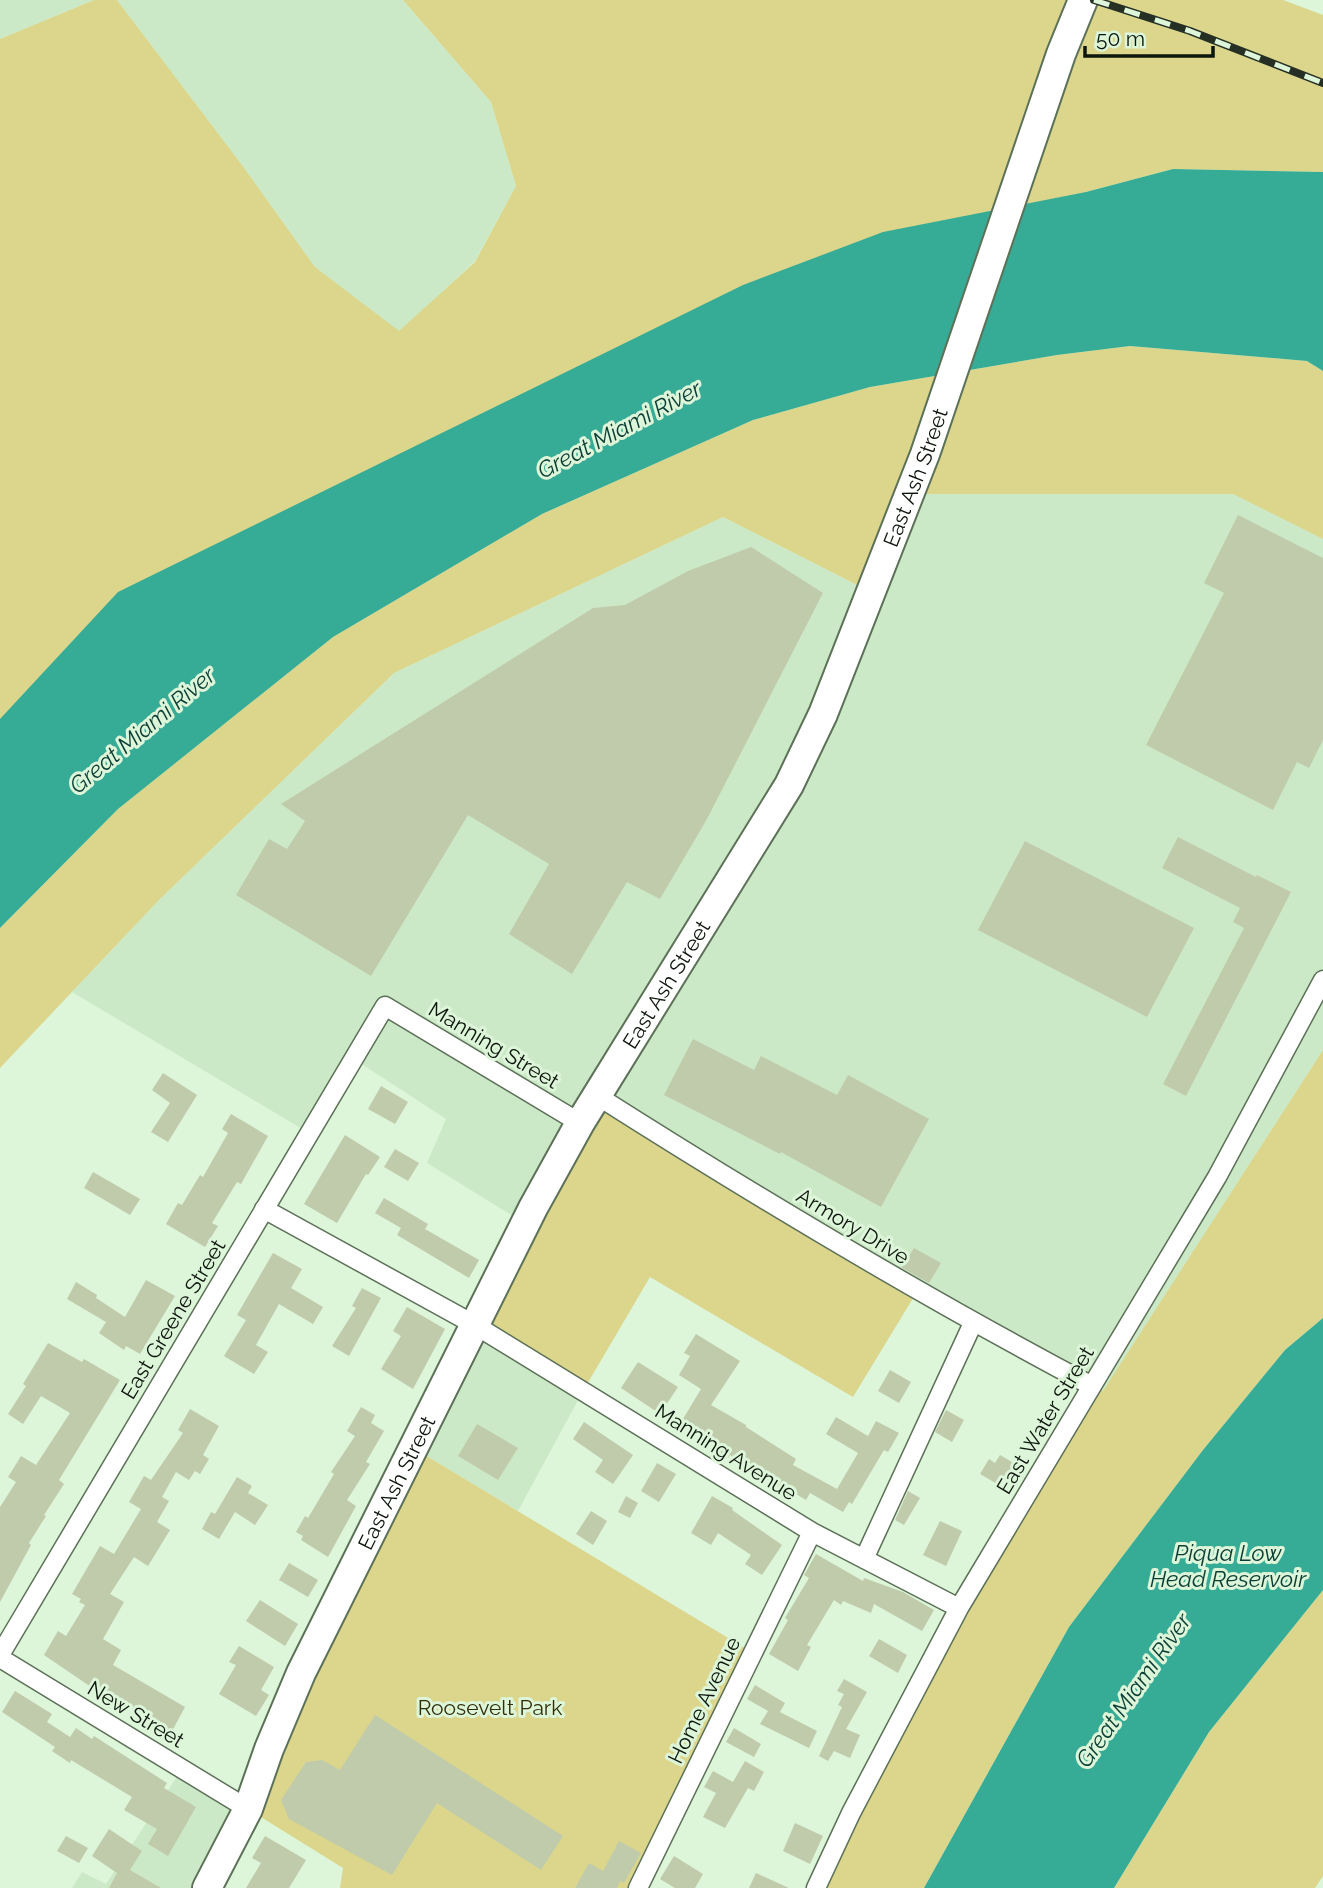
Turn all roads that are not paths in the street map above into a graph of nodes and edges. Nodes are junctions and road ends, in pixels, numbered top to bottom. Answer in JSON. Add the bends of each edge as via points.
{"nodes":[{"id":1,"x":1075,"y":0,"type":"edge"},
{"id":2,"x":1083,"y":0,"type":"edge"},
{"id":3,"x":1061,"y":54,"type":"junction"},
{"id":4,"x":1323,"y":980,"type":"edge"},
{"id":5,"x":384,"y":1006,"type":"joint"},
{"id":6,"x":596,"y":1095,"type":"junction"},
{"id":7,"x":580,"y":1123,"type":"junction"},
{"id":8,"x":264,"y":1209,"type":"junction"},
{"id":9,"x":973,"y":1323,"type":"junction"},
{"id":10,"x":475,"y":1325,"type":"junction"},
{"id":11,"x":1092,"y":1386,"type":"junction"},
{"id":12,"x":812,"y":1532,"type":"junction"},
{"id":13,"x":864,"y":1559,"type":"junction"},
{"id":14,"x":959,"y":1608,"type":"junction"},
{"id":15,"x":0,"y":1656,"type":"edge"},
{"id":16,"x":248,"y":1809,"type":"junction"},
{"id":17,"x":207,"y":1888,"type":"edge"},
{"id":18,"x":638,"y":1888,"type":"edge"},
{"id":19,"x":816,"y":1888,"type":"edge"}],
"edges":[{"from":1,"to":3,"type":"main road","name":"East Ash Street"},
{"from":2,"to":3,"type":"main road","name":"East Ash Street"},
{"from":3,"to":6,"type":"main road","name":"East Ash Street","via":[[925,454],[824,714],[789,785]]},
{"from":4,"to":11,"type":"street","name":"East Water Street","via":[[1217,1177]]},
{"from":5,"to":7,"type":"street","name":"Manning Street"},
{"from":5,"to":8,"type":"street","name":"East Greene Street"},
{"from":6,"to":7,"type":"main road","name":"East Ash Street"},
{"from":6,"to":9,"type":"street","name":"Armory Drive"},
{"from":7,"to":10,"type":"main road","name":"East Ash Street"},
{"from":8,"to":10,"type":"street","name":"Manning Avenue"},
{"from":8,"to":15,"type":"street","name":"East Greene Street"},
{"from":9,"to":11,"type":"street","name":"Armory Drive"},
{"from":9,"to":13,"type":"street"},
{"from":10,"to":12,"type":"street","name":"Manning Avenue"},
{"from":10,"to":16,"type":"main road","name":"East Ash Street","via":[[302,1674]]},
{"from":11,"to":14,"type":"street","name":"East Water Street"},
{"from":12,"to":13,"type":"street","name":"Manning Avenue"},
{"from":12,"to":18,"type":"street","name":"Home Avenue"},
{"from":13,"to":14,"type":"street","name":"Manning Avenue"},
{"from":14,"to":19,"type":"street","name":"East Water Street"},
{"from":15,"to":16,"type":"street","name":"New Street"},
{"from":16,"to":17,"type":"main road","name":"East Ash Street"}]}
